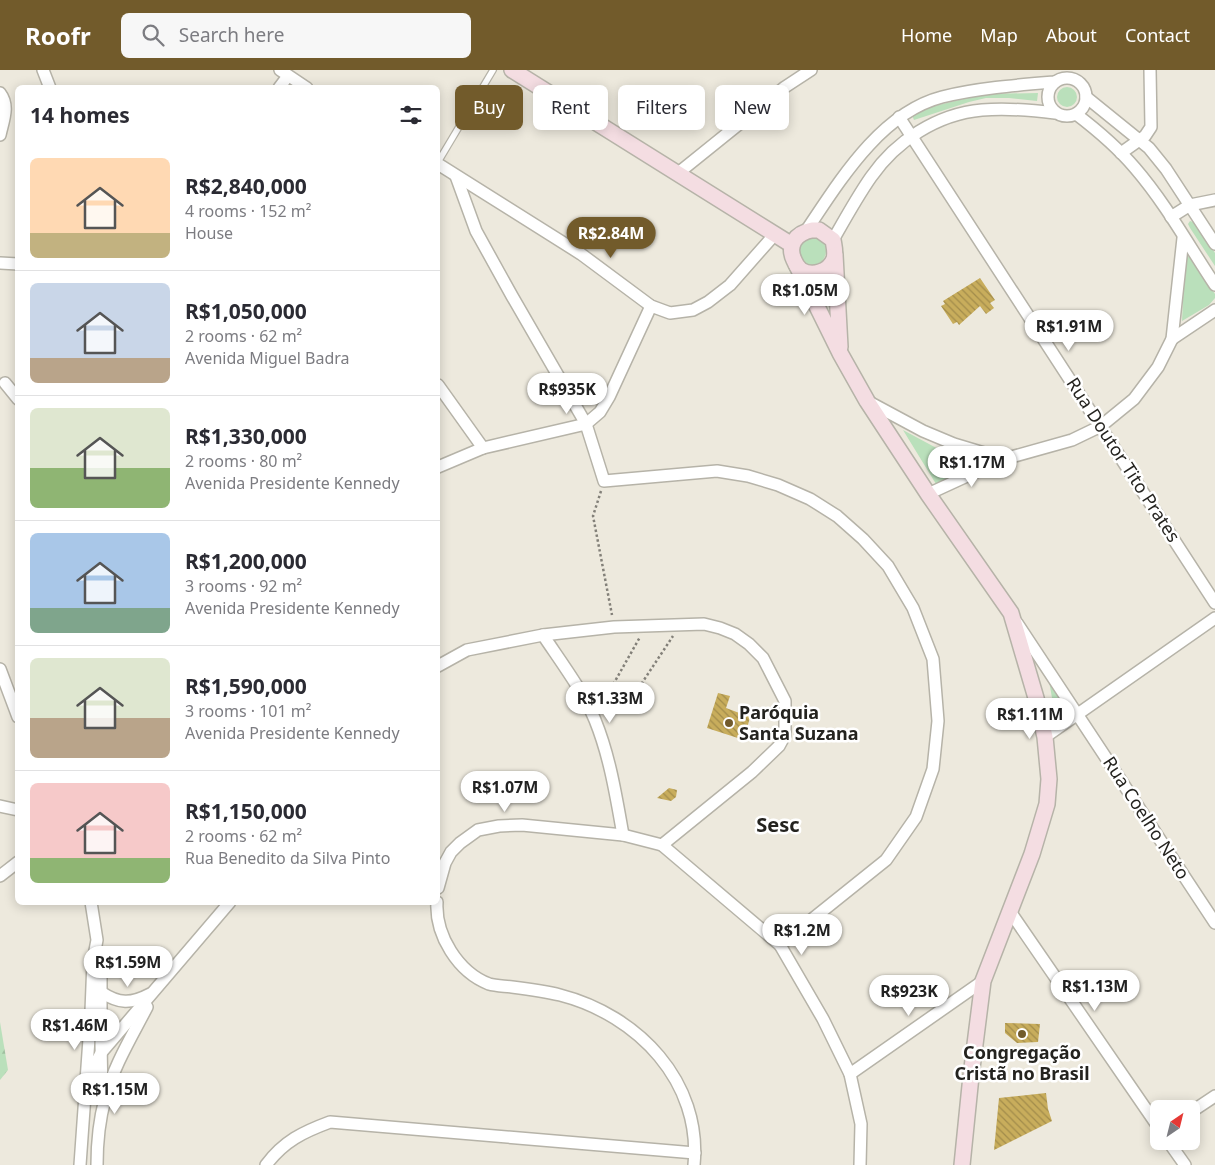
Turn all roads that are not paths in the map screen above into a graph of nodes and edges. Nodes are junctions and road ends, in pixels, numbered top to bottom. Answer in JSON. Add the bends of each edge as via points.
{"nodes":[{"id":1,"x":43,"y":70,"type":"edge"},
{"id":2,"x":493,"y":70,"type":"edge"},
{"id":3,"x":512,"y":70,"type":"edge"},
{"id":4,"x":811,"y":70,"type":"edge"},
{"id":5,"x":1068,"y":70,"type":"edge"},
{"id":6,"x":1150,"y":70,"type":"edge"},
{"id":7,"x":284,"y":73,"type":"edge"},
{"id":8,"x":1075,"y":80,"type":"junction"},
{"id":9,"x":1055,"y":82,"type":"junction"},
{"id":10,"x":49,"y":85,"type":"edge"},
{"id":11,"x":280,"y":85,"type":"edge"},
{"id":12,"x":302,"y":85,"type":"edge"},
{"id":13,"x":0,"y":93,"type":"edge"},
{"id":14,"x":1086,"y":97,"type":"junction"},
{"id":15,"x":1055,"y":112,"type":"junction"},
{"id":16,"x":1076,"y":114,"type":"junction"},
{"id":17,"x":899,"y":118,"type":"junction"},
{"id":18,"x":0,"y":135,"type":"edge"},
{"id":19,"x":912,"y":135,"type":"junction"},
{"id":20,"x":1140,"y":140,"type":"junction"},
{"id":21,"x":1121,"y":153,"type":"junction"},
{"id":22,"x":440,"y":160,"type":"edge"},
{"id":23,"x":440,"y":164,"type":"edge"},
{"id":24,"x":677,"y":174,"type":"junction"},
{"id":25,"x":456,"y":176,"type":"junction"},
{"id":26,"x":1215,"y":200,"type":"edge"},
{"id":27,"x":1190,"y":205,"type":"junction"},
{"id":28,"x":1171,"y":217,"type":"junction"},
{"id":29,"x":806,"y":231,"type":"junction"},
{"id":30,"x":775,"y":234,"type":"junction"},
{"id":31,"x":1183,"y":238,"type":"junction"},
{"id":32,"x":1215,"y":244,"type":"edge"},
{"id":33,"x":792,"y":245,"type":"junction"},
{"id":34,"x":834,"y":245,"type":"junction"},
{"id":35,"x":0,"y":263,"type":"edge"},
{"id":36,"x":15,"y":264,"type":"edge"},
{"id":37,"x":797,"y":266,"type":"junction"},
{"id":38,"x":1215,"y":285,"type":"edge"},
{"id":39,"x":651,"y":306,"type":"junction"},
{"id":40,"x":1215,"y":310,"type":"edge"},
{"id":41,"x":1172,"y":339,"type":"junction"},
{"id":42,"x":840,"y":353,"type":"junction"},
{"id":43,"x":3,"y":383,"type":"edge"},
{"id":44,"x":440,"y":388,"type":"edge"},
{"id":45,"x":15,"y":396,"type":"edge"},
{"id":46,"x":866,"y":401,"type":"junction"},
{"id":47,"x":586,"y":424,"type":"junction"},
{"id":48,"x":1101,"y":426,"type":"junction"},
{"id":49,"x":482,"y":448,"type":"junction"},
{"id":50,"x":1004,"y":459,"type":"junction"},
{"id":51,"x":440,"y":466,"type":"edge"},
{"id":52,"x":928,"y":494,"type":"junction"},
{"id":53,"x":1215,"y":603,"type":"edge"},
{"id":54,"x":1011,"y":613,"type":"junction"},
{"id":55,"x":1215,"y":618,"type":"edge"},
{"id":56,"x":543,"y":635,"type":"junction"},
{"id":57,"x":440,"y":665,"type":"edge"},
{"id":58,"x":1,"y":673,"type":"edge"},
{"id":59,"x":15,"y":709,"type":"edge"},
{"id":60,"x":1077,"y":713,"type":"junction"},
{"id":61,"x":1045,"y":737,"type":"junction"},
{"id":62,"x":0,"y":806,"type":"edge"},
{"id":63,"x":15,"y":809,"type":"edge"},
{"id":64,"x":623,"y":835,"type":"junction"},
{"id":65,"x":662,"y":845,"type":"junction"},
{"id":66,"x":15,"y":864,"type":"edge"},
{"id":67,"x":0,"y":876,"type":"edge"},
{"id":68,"x":440,"y":880,"type":"edge"},
{"id":69,"x":91,"y":905,"type":"edge"},
{"id":70,"x":227,"y":905,"type":"edge"},
{"id":71,"x":437,"y":905,"type":"edge"},
{"id":72,"x":1009,"y":910,"type":"junction"},
{"id":73,"x":1215,"y":923,"type":"edge"},
{"id":74,"x":97,"y":940,"type":"junction"},
{"id":75,"x":780,"y":945,"type":"junction"},
{"id":76,"x":983,"y":981,"type":"junction"},
{"id":77,"x":101,"y":992,"type":"junction"},
{"id":78,"x":154,"y":992,"type":"junction"},
{"id":79,"x":92,"y":1011,"type":"junction"},
{"id":80,"x":101,"y":1053,"type":"junction"},
{"id":81,"x":119,"y":1061,"type":"junction"},
{"id":82,"x":850,"y":1074,"type":"junction"},
{"id":83,"x":86,"y":1081,"type":"junction"},
{"id":84,"x":1215,"y":1096,"type":"edge"},
{"id":85,"x":1200,"y":1106,"type":"edge"},
{"id":86,"x":102,"y":1111,"type":"junction"},
{"id":87,"x":1150,"y":1115,"type":"edge"},
{"id":88,"x":1174,"y":1150,"type":"edge"},
{"id":89,"x":695,"y":1153,"type":"junction"},
{"id":90,"x":966,"y":1161,"type":"edge"},
{"id":91,"x":80,"y":1165,"type":"edge"},
{"id":92,"x":96,"y":1165,"type":"edge"},
{"id":93,"x":266,"y":1165,"type":"edge"},
{"id":94,"x":694,"y":1165,"type":"edge"},
{"id":95,"x":860,"y":1165,"type":"edge"},
{"id":96,"x":1185,"y":1165,"type":"edge"}],
"edges":[{"from":1,"to":10,"type":"street"},
{"from":2,"to":22,"type":"lane"},
{"from":3,"to":24,"type":"main road"},
{"from":4,"to":24,"type":"street","via":[[785,87]]},
{"from":5,"to":8,"type":"street"},
{"from":6,"to":20,"type":"street","via":[[1151,127]]},
{"from":7,"to":11,"type":"street"},
{"from":7,"to":12,"type":"street"},
{"from":8,"to":9,"type":"street","via":[[1068,78]]},
{"from":8,"to":14,"type":"street","via":[[1083,87]]},
{"from":9,"to":15,"type":"street","via":[[1048,95]]},
{"from":9,"to":17,"type":"street","via":[[940,97]]},
{"from":13,"to":18,"type":"street","via":[[6,109]]},
{"from":14,"to":16,"type":"street","via":[[1085,104]]},
{"from":14,"to":20,"type":"street"},
{"from":15,"to":16,"type":"street","via":[[1064,116]]},
{"from":15,"to":19,"type":"street","via":[[980,110],[948,117]]},
{"from":16,"to":21,"type":"street"},
{"from":17,"to":19,"type":"street","name":"Rua Doutor Tito Prates"},
{"from":17,"to":29,"type":"street","via":[[869,144]]},
{"from":19,"to":34,"type":"street","via":[[871,176]]},
{"from":19,"to":48,"type":"street","name":"Rua Doutor Tito Prates"},
{"from":20,"to":21,"type":"street"},
{"from":20,"to":27,"type":"street","via":[[1166,168]]},
{"from":21,"to":28,"type":"street"},
{"from":23,"to":25,"type":"street"},
{"from":24,"to":30,"type":"main road"},
{"from":25,"to":39,"type":"street","via":[[581,254]]},
{"from":25,"to":47,"type":"street","via":[[476,231]]},
{"from":26,"to":27,"type":"street"},
{"from":27,"to":28,"type":"street"},
{"from":27,"to":32,"type":"street"},
{"from":28,"to":31,"type":"street"},
{"from":29,"to":33,"type":"main road"},
{"from":29,"to":34,"type":"main road","via":[[819,230]]},
{"from":30,"to":33,"type":"main road"},
{"from":30,"to":39,"type":"street","via":[[730,285],[708,302],[693,310],[670,313]]},
{"from":31,"to":38,"type":"street"},
{"from":31,"to":41,"type":"street"},
{"from":33,"to":37,"type":"main road","via":[[791,252]]},
{"from":34,"to":37,"type":"main road","via":[[834,259],[824,270],[810,273]]},
{"from":34,"to":42,"type":"main road"},
{"from":35,"to":36,"type":"street"},
{"from":37,"to":42,"type":"main road"},
{"from":39,"to":47,"type":"street","via":[[610,397]]},
{"from":40,"to":41,"type":"street"},
{"from":41,"to":48,"type":"street","via":[[1158,367],[1134,399]]},
{"from":42,"to":46,"type":"main road"},
{"from":43,"to":45,"type":"street"},
{"from":44,"to":49,"type":"street"},
{"from":46,"to":50,"type":"street","via":[[923,432]]},
{"from":46,"to":52,"type":"main road"},
{"from":47,"to":49,"type":"street"},
{"from":47,"to":75,"type":"street","via":[[604,481],[718,471],[778,485],[837,516],[888,566],[913,608],[932,659],[938,721],[933,769],[916,817],[886,860]]},
{"from":48,"to":50,"type":"street","via":[[1072,440]]},
{"from":48,"to":53,"type":"street","name":"Rua Doutor Tito Prates"},
{"from":49,"to":51,"type":"street"},
{"from":50,"to":52,"type":"street"},
{"from":52,"to":54,"type":"main road"},
{"from":54,"to":60,"type":"street","name":"Rua Coelho Neto"},
{"from":54,"to":61,"type":"main road"},
{"from":55,"to":60,"type":"street"},
{"from":56,"to":57,"type":"street","via":[[467,650]]},
{"from":56,"to":64,"type":"street","via":[[594,718],[605,750]]},
{"from":56,"to":65,"type":"street","via":[[614,627],[704,624],[735,634],[763,658],[785,702],[785,736],[752,772]]},
{"from":58,"to":59,"type":"street"},
{"from":60,"to":61,"type":"street"},
{"from":60,"to":73,"type":"street","name":"Rua Coelho Neto"},
{"from":61,"to":72,"type":"main road","via":[[1049,779],[1047,804],[1032,854]]},
{"from":62,"to":63,"type":"street"},
{"from":64,"to":65,"type":"street"},
{"from":64,"to":68,"type":"street","via":[[522,825],[478,830],[451,852]]},
{"from":65,"to":75,"type":"street"},
{"from":66,"to":67,"type":"street"},
{"from":69,"to":74,"type":"street"},
{"from":70,"to":78,"type":"street"},
{"from":71,"to":89,"type":"street","via":[[441,933],[452,954],[469,972],[490,984],[562,995],[615,1019],[648,1042],[679,1082],[690,1115]]},
{"from":72,"to":76,"type":"main road"},
{"from":72,"to":87,"type":"street"},
{"from":74,"to":77,"type":"street"},
{"from":74,"to":79,"type":"street"},
{"from":75,"to":82,"type":"street","via":[[823,1019]]},
{"from":76,"to":82,"type":"street"},
{"from":76,"to":90,"type":"main road","via":[[970,1076]]},
{"from":77,"to":78,"type":"street","via":[[122,1002]]},
{"from":77,"to":80,"type":"street"},
{"from":78,"to":80,"type":"street"},
{"from":78,"to":81,"type":"street"},
{"from":79,"to":80,"type":"street"},
{"from":79,"to":83,"type":"street"},
{"from":80,"to":81,"type":"street"},
{"from":80,"to":83,"type":"street"},
{"from":80,"to":86,"type":"street"},
{"from":81,"to":86,"type":"street"},
{"from":82,"to":95,"type":"street","via":[[861,1124]]},
{"from":83,"to":91,"type":"street"},
{"from":84,"to":85,"type":"street"},
{"from":86,"to":92,"type":"street"},
{"from":88,"to":96,"type":"street"},
{"from":89,"to":93,"type":"street","via":[[330,1122],[304,1132],[281,1148]]},
{"from":89,"to":94,"type":"street"}]}
